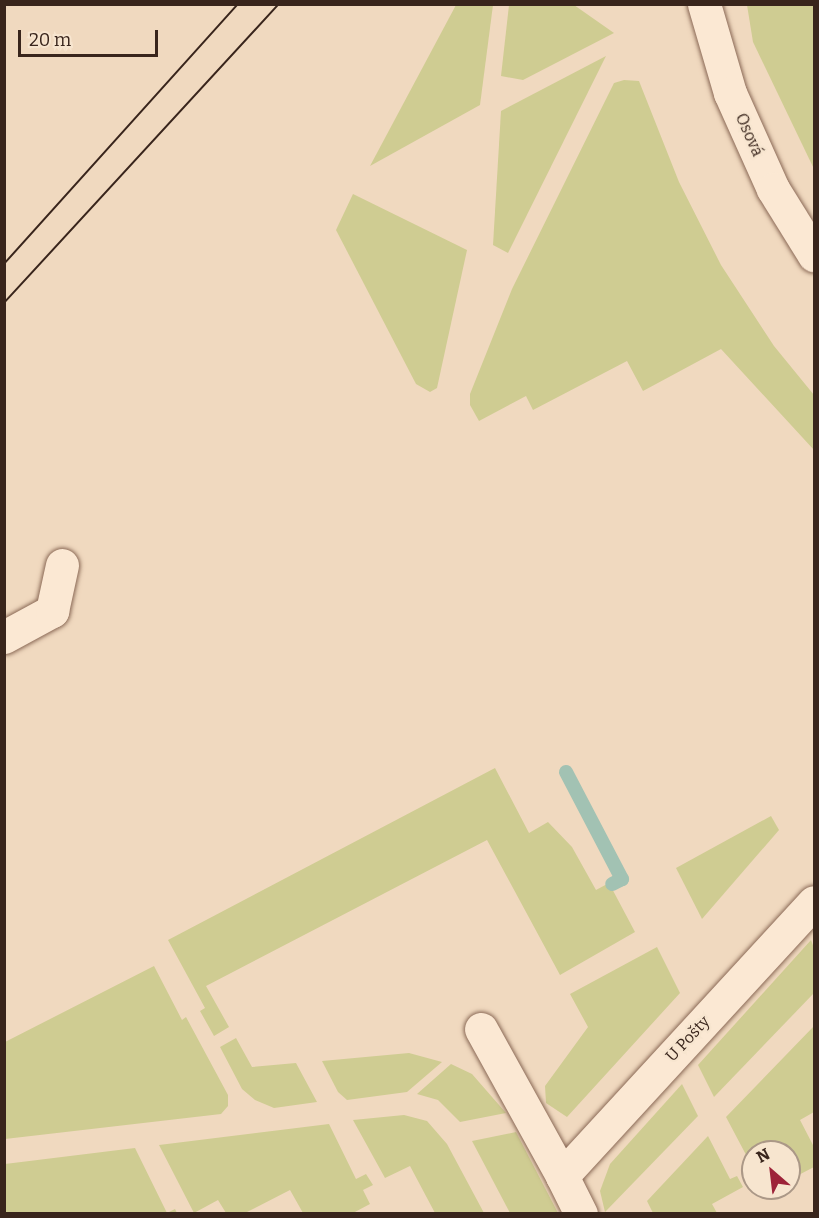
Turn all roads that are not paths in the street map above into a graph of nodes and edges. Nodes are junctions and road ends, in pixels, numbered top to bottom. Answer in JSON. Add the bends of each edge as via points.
{"nodes":[{"id":1,"x":704,"y":4,"type":"edge"},
{"id":2,"x":814,"y":255,"type":"edge"},
{"id":3,"x":62,"y":565,"type":"dead end"},
{"id":4,"x":4,"y":637,"type":"edge"},
{"id":5,"x":814,"y":902,"type":"edge"},
{"id":6,"x":481,"y":1029,"type":"dead end"},
{"id":7,"x":562,"y":1176,"type":"junction"},
{"id":8,"x":581,"y":1214,"type":"edge"}],
"edges":[{"from":1,"to":2,"type":"street","name":"Osová","via":[[730,93],[773,189]]},
{"from":3,"to":4,"type":"street","via":[[52,611]]},
{"from":5,"to":7,"type":"street","name":"U Pošty"},
{"from":6,"to":7,"type":"street"},
{"from":7,"to":8,"type":"street"}]}
